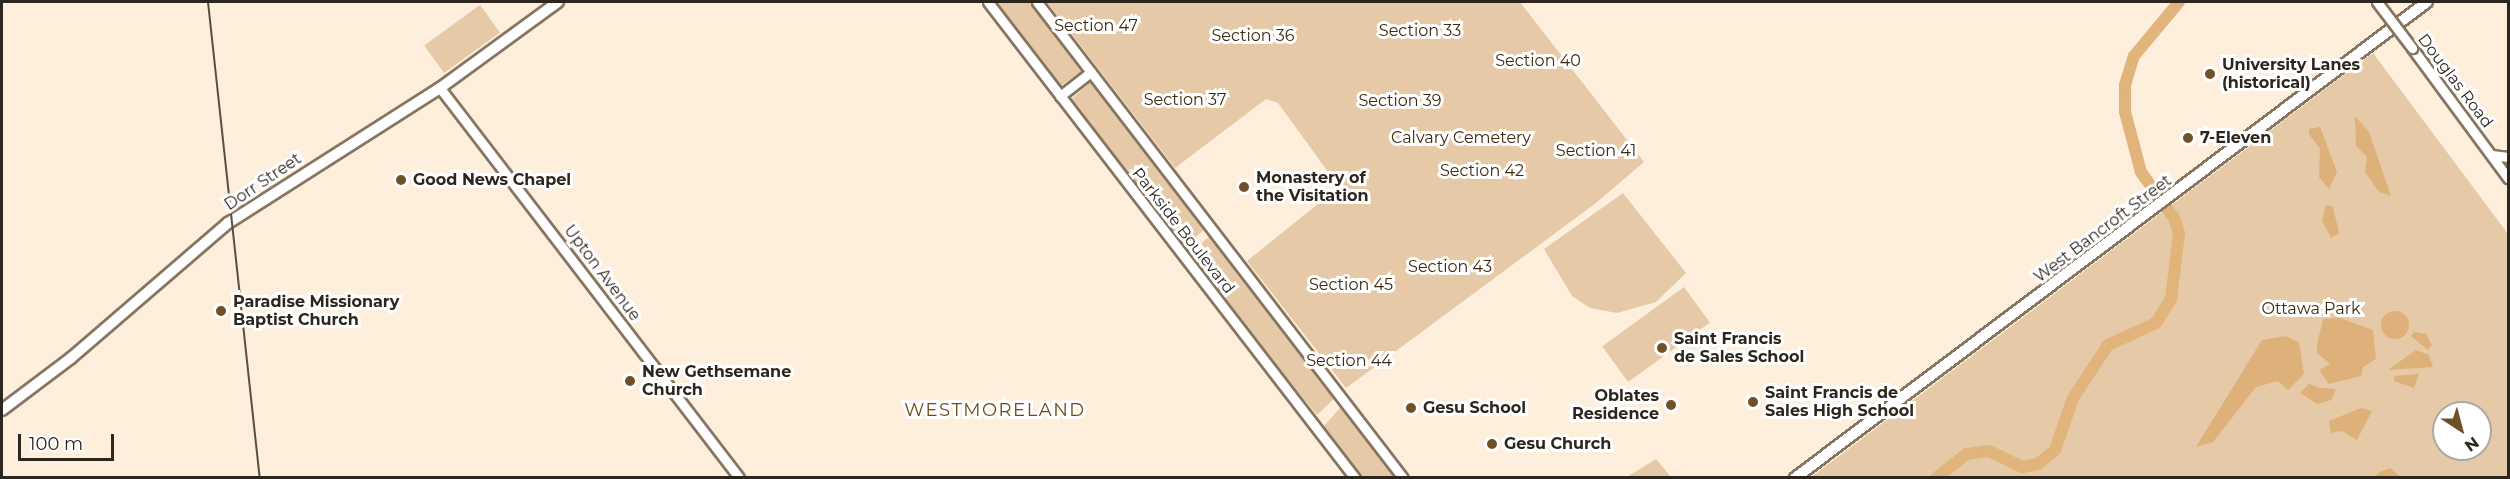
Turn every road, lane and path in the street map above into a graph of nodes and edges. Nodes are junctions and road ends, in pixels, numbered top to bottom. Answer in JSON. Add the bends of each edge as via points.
{"nodes":[{"id":1,"x":558,"y":2,"type":"edge"},
{"id":2,"x":988,"y":2,"type":"edge"},
{"id":3,"x":1037,"y":2,"type":"edge"},
{"id":4,"x":2377,"y":2,"type":"edge"},
{"id":5,"x":2427,"y":2,"type":"edge"},
{"id":6,"x":1091,"y":72,"type":"junction"},
{"id":7,"x":440,"y":88,"type":"junction"},
{"id":8,"x":1060,"y":96,"type":"junction"},
{"id":9,"x":2492,"y":155,"type":"junction"},
{"id":10,"x":2508,"y":157,"type":"edge"},
{"id":11,"x":2508,"y":178,"type":"edge"},
{"id":12,"x":2,"y":410,"type":"edge"},
{"id":13,"x":739,"y":477,"type":"edge"},
{"id":14,"x":1355,"y":477,"type":"edge"},
{"id":15,"x":1403,"y":477,"type":"edge"},
{"id":16,"x":1795,"y":477,"type":"edge"}],
"edges":[{"from":1,"to":7,"type":"main road","name":"Dorr Street"},
{"from":2,"to":8,"type":"street","name":"Parkside Boulevard"},
{"from":3,"to":6,"type":"street","name":"Parkside Boulevard"},
{"from":4,"to":9,"type":"street","name":"Douglas Road","bridge":true},
{"from":5,"to":16,"type":"main road","name":"West Bancroft Street"},
{"from":6,"to":8,"type":"street"},
{"from":6,"to":15,"type":"street","name":"Parkside Boulevard"},
{"from":7,"to":12,"type":"main road","name":"Dorr Street","via":[[220,229],[71,358]]},
{"from":7,"to":13,"type":"street","name":"Upton Avenue"},
{"from":8,"to":14,"type":"street","name":"Parkside Boulevard"},
{"from":9,"to":10,"type":"street"},
{"from":9,"to":11,"type":"street","name":"Douglas Road"}]}
